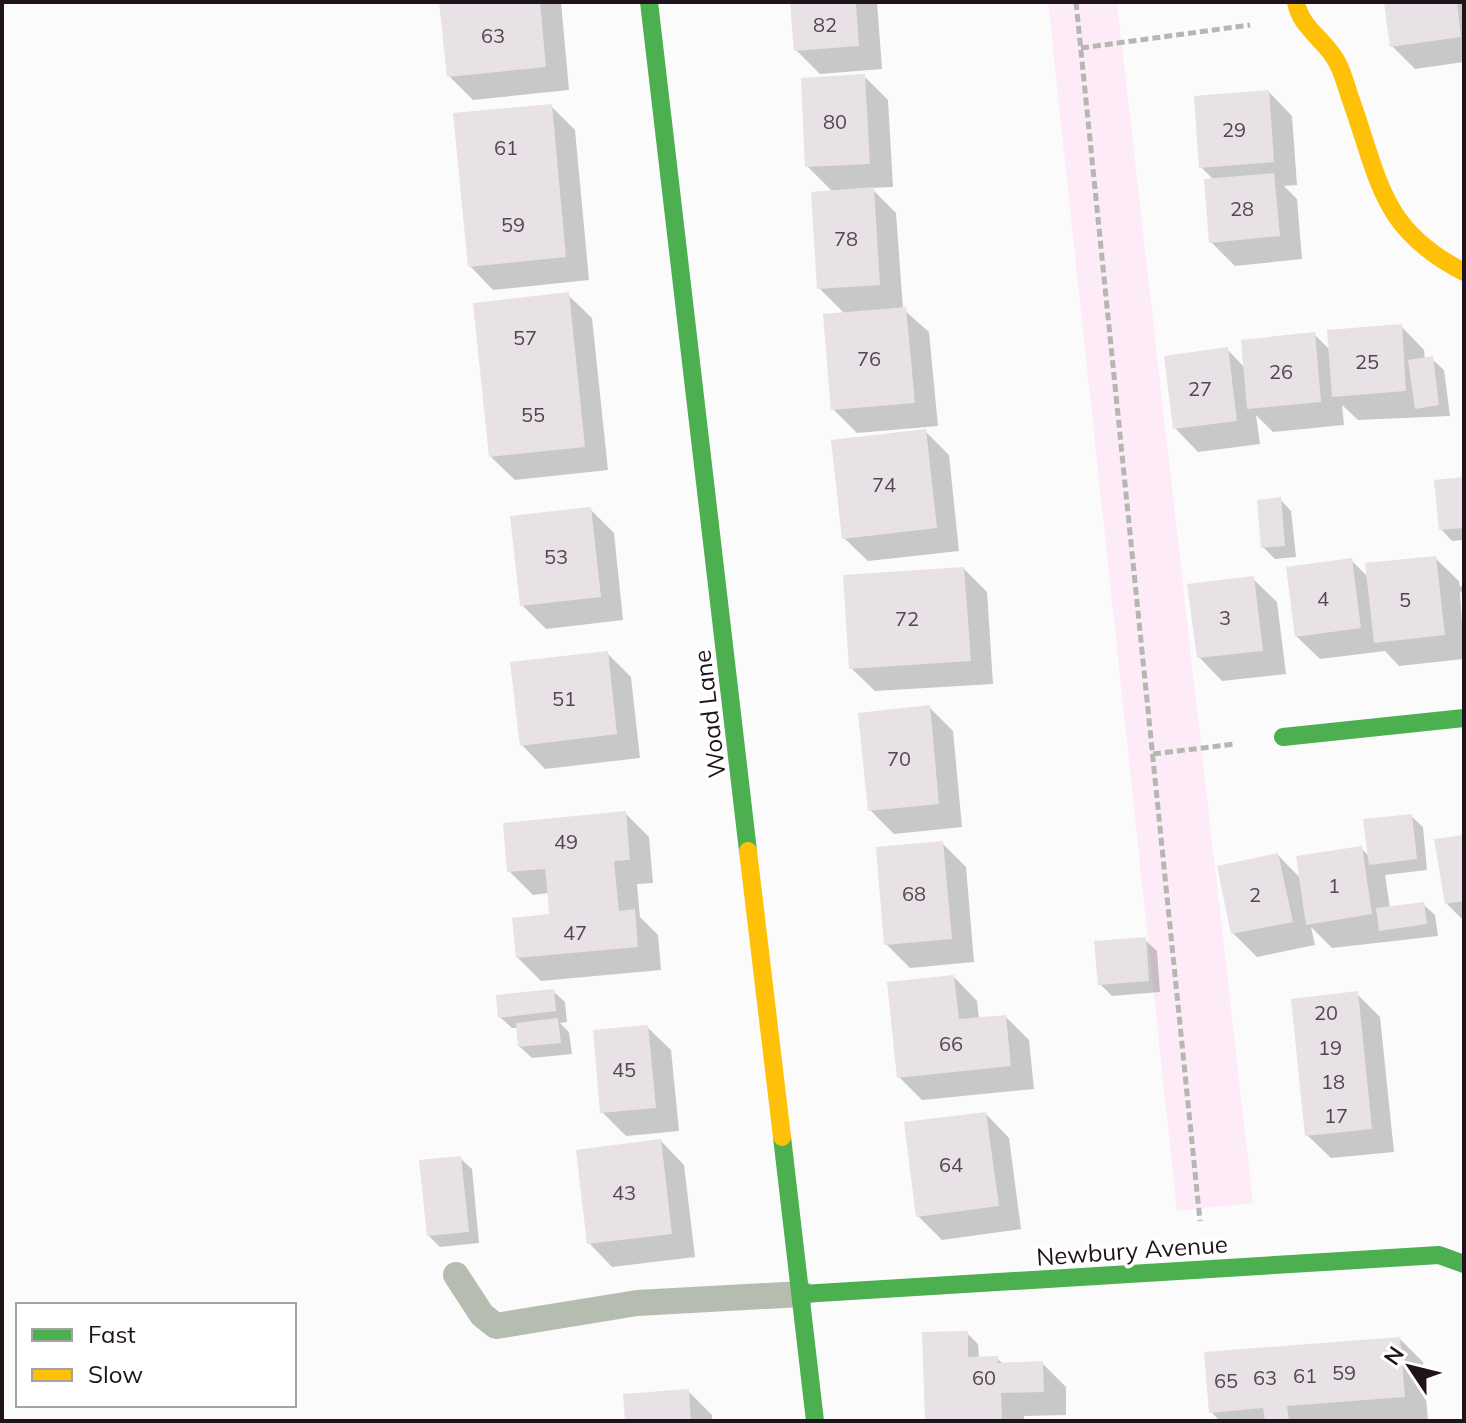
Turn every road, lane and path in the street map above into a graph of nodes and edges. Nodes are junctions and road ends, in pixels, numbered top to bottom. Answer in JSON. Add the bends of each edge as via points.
{"nodes":[{"id":1,"x":649,"y":2,"type":"edge"},
{"id":2,"x":1076,"y":2,"type":"edge"},
{"id":3,"x":1296,"y":10,"type":"edge"},
{"id":4,"x":1081,"y":48,"type":"junction"},
{"id":5,"x":1464,"y":272,"type":"edge"},
{"id":6,"x":1464,"y":718,"type":"edge"},
{"id":7,"x":1283,"y":737,"type":"joint"},
{"id":8,"x":1153,"y":754,"type":"junction"},
{"id":9,"x":1464,"y":1264,"type":"edge"},
{"id":10,"x":1205,"y":1269,"type":"junction"},
{"id":11,"x":456,"y":1275,"type":"dead end"},
{"id":12,"x":802,"y":1294,"type":"junction"},
{"id":13,"x":815,"y":1421,"type":"edge"}],
"edges":[{"from":1,"to":12,"type":"street","name":"Woad Lane"},
{"from":2,"to":4,"type":"path"},
{"from":3,"to":4,"type":"path"},
{"from":3,"to":5,"type":"street","via":[[1336,59],[1378,189],[1400,227]]},
{"from":4,"to":8,"type":"path"},
{"from":6,"to":7,"type":"street"},
{"from":7,"to":8,"type":"path"},
{"from":8,"to":10,"type":"path"},
{"from":9,"to":10,"type":"street","name":"Newbury Avenue","via":[[1439,1255]]},
{"from":10,"to":12,"type":"street","name":"Newbury Avenue"},
{"from":11,"to":12,"type":"lane","via":[[482,1315],[496,1326],[637,1303]]},
{"from":12,"to":13,"type":"street","name":"Woad Lane"}]}
